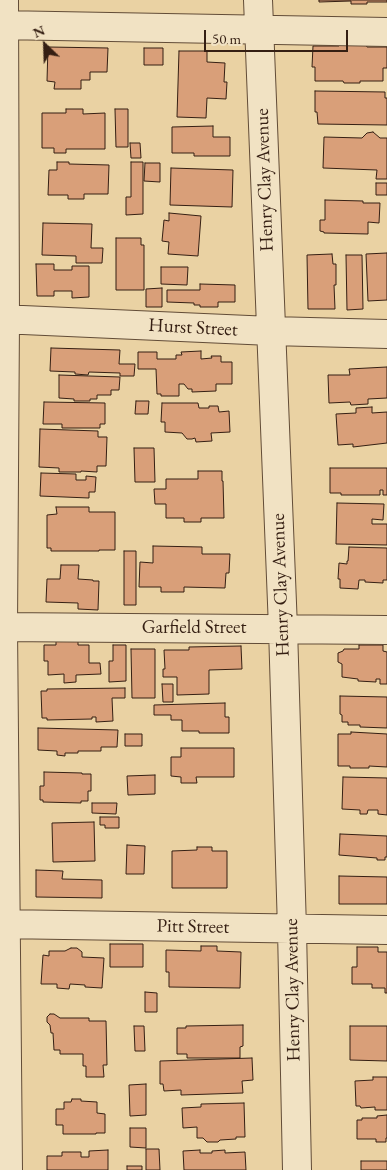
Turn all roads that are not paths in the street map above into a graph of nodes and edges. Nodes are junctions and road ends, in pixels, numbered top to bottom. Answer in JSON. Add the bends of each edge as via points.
{"nodes":[{"id":1,"x":258,"y":0,"type":"edge"},
{"id":2,"x":3,"y":17,"type":"edge"},
{"id":3,"x":258,"y":30,"type":"junction"},
{"id":4,"x":387,"y":32,"type":"edge"},
{"id":5,"x":3,"y":319,"type":"edge"},
{"id":6,"x":271,"y":331,"type":"junction"},
{"id":7,"x":387,"y":334,"type":"edge"},
{"id":8,"x":2,"y":627,"type":"edge"},
{"id":9,"x":283,"y":628,"type":"junction"},
{"id":10,"x":387,"y":630,"type":"edge"},
{"id":11,"x":3,"y":924,"type":"edge"},
{"id":12,"x":292,"y":929,"type":"junction"},
{"id":13,"x":387,"y":930,"type":"edge"},
{"id":14,"x":8,"y":1170,"type":"edge"},
{"id":15,"x":297,"y":1170,"type":"edge"}],
"edges":[{"from":1,"to":3,"type":"street","name":"Henry Clay Avenue"},
{"from":2,"to":3,"type":"street"},
{"from":2,"to":5,"type":"street"},
{"from":3,"to":4,"type":"street"},
{"from":3,"to":6,"type":"street","name":"Henry Clay Avenue"},
{"from":5,"to":6,"type":"street","name":"Hurst Street"},
{"from":5,"to":8,"type":"street"},
{"from":6,"to":7,"type":"street","name":"Hurst Street"},
{"from":6,"to":9,"type":"street","name":"Henry Clay Avenue"},
{"from":8,"to":9,"type":"street","name":"Garfield Street"},
{"from":8,"to":11,"type":"street"},
{"from":9,"to":10,"type":"street","name":"Garfield Street"},
{"from":9,"to":12,"type":"street","name":"Henry Clay Avenue"},
{"from":11,"to":12,"type":"street","name":"Pitt Street"},
{"from":11,"to":14,"type":"street"},
{"from":12,"to":13,"type":"street","name":"Pitt Street"},
{"from":12,"to":15,"type":"street","name":"Henry Clay Avenue"}]}
